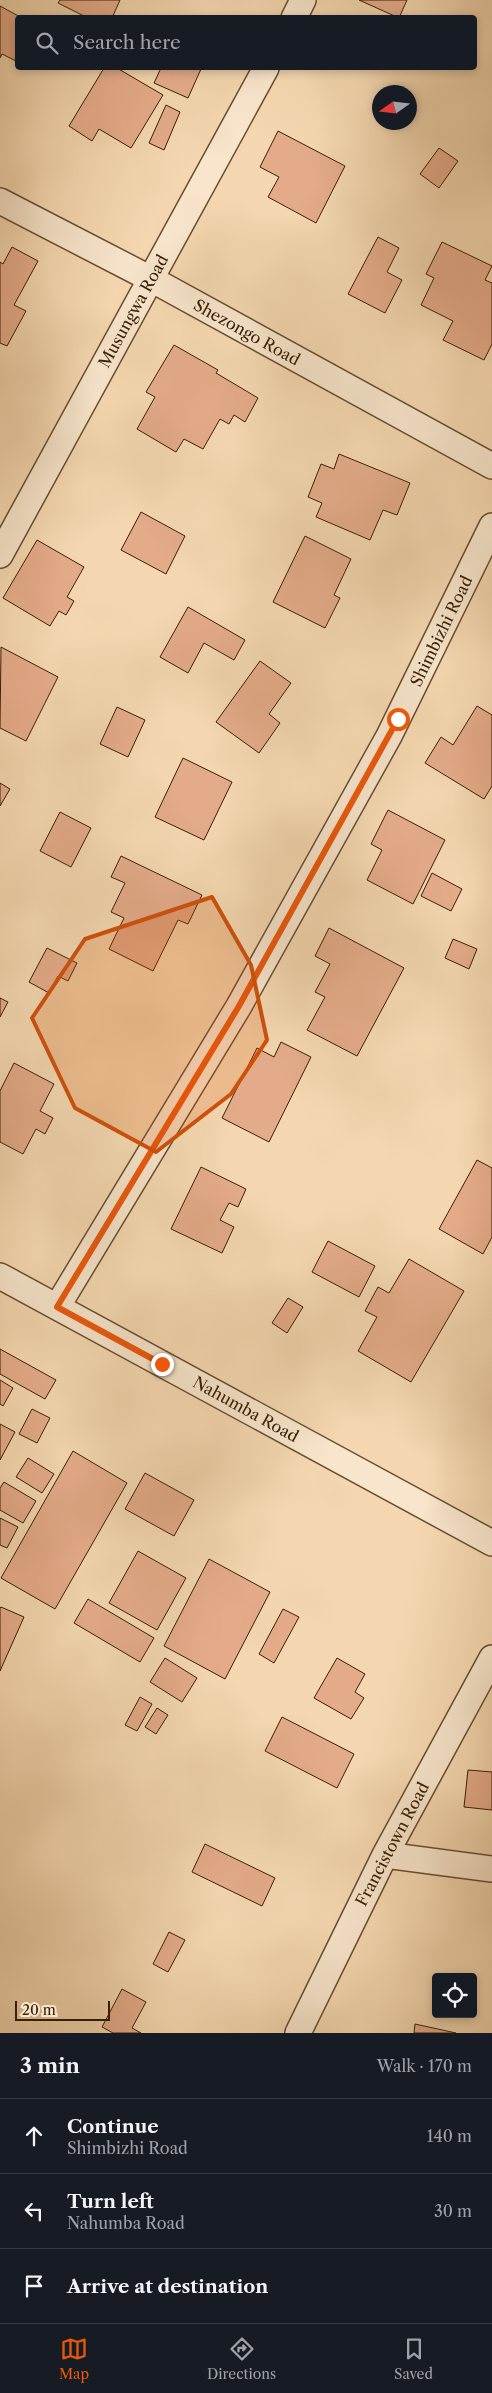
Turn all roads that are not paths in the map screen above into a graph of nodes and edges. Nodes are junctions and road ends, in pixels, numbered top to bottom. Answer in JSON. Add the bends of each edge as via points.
{"nodes":[{"id":1,"x":303,"y":0,"type":"edge"},
{"id":2,"x":296,"y":15,"type":"edge"},
{"id":3,"x":265,"y":70,"type":"edge"},
{"id":4,"x":0,"y":201,"type":"edge"},
{"id":5,"x":151,"y":279,"type":"junction"},
{"id":6,"x":492,"y":466,"type":"edge"},
{"id":7,"x":492,"y":526,"type":"edge"},
{"id":8,"x":0,"y":555,"type":"edge"},
{"id":9,"x":0,"y":1276,"type":"edge"},
{"id":10,"x":57,"y":1307,"type":"junction"},
{"id":11,"x":492,"y":1543,"type":"edge"},
{"id":12,"x":492,"y":1658,"type":"edge"},
{"id":13,"x":385,"y":1855,"type":"junction"},
{"id":14,"x":492,"y":1869,"type":"edge"},
{"id":15,"x":298,"y":2033,"type":"edge"}],
"edges":[{"from":1,"to":2,"type":"street"},
{"from":3,"to":5,"type":"street","name":"Musungwa Road"},
{"from":4,"to":5,"type":"street","name":"Shezongo Road"},
{"from":5,"to":6,"type":"street","name":"Shezongo Road"},
{"from":5,"to":8,"type":"street","name":"Musungwa Road"},
{"from":7,"to":10,"type":"street","name":"Shimbizhi Road","via":[[389,736],[239,1006]]},
{"from":9,"to":10,"type":"street","name":"Nahumba Road"},
{"from":10,"to":11,"type":"street","name":"Nahumba Road"},
{"from":12,"to":13,"type":"street","name":"Francistown Road"},
{"from":13,"to":14,"type":"street"},
{"from":13,"to":15,"type":"street","name":"Francistown Road"}]}
